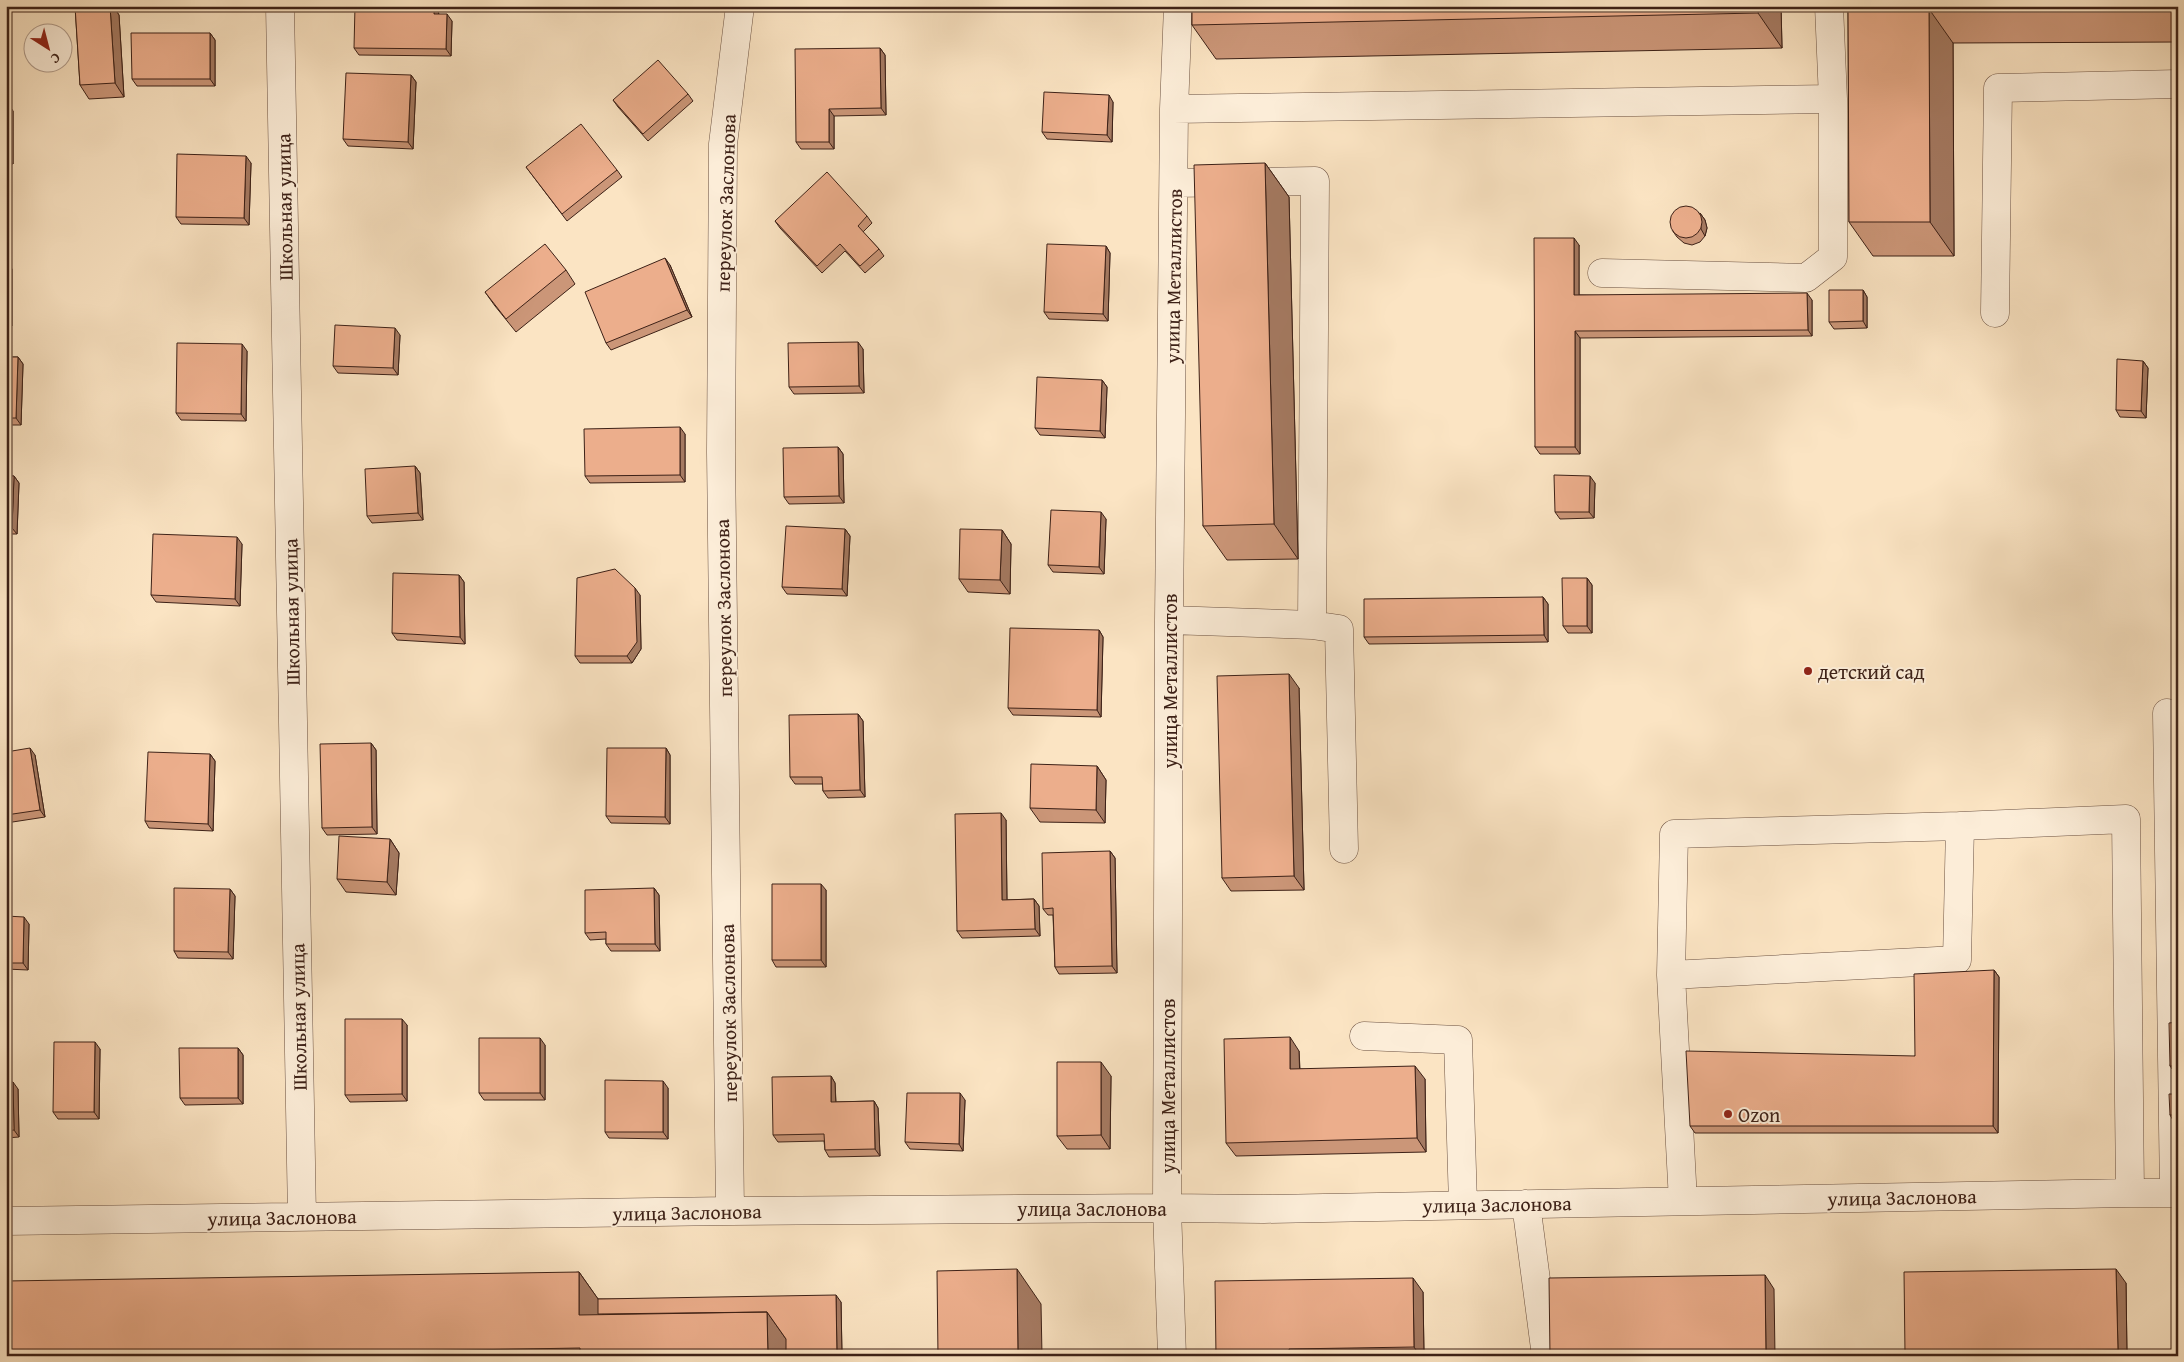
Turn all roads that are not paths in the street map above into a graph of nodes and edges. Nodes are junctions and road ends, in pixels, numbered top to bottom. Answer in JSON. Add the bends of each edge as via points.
{"nodes":[{"id":1,"x":280,"y":6,"type":"edge"},
{"id":2,"x":740,"y":6,"type":"edge"},
{"id":3,"x":1178,"y":6,"type":"edge"},
{"id":4,"x":1829,"y":6,"type":"edge"},
{"id":5,"x":2178,"y":84,"type":"edge"},
{"id":6,"x":1833,"y":99,"type":"junction"},
{"id":7,"x":1174,"y":109,"type":"junction"},
{"id":8,"x":1174,"y":183,"type":"junction"},
{"id":9,"x":1602,"y":273,"type":"dead end"},
{"id":10,"x":1996,"y":313,"type":"dead end"},
{"id":11,"x":1169,"y":620,"type":"junction"},
{"id":12,"x":1312,"y":625,"type":"junction"},
{"id":13,"x":2167,"y":713,"type":"dead end"},
{"id":14,"x":1960,"y":826,"type":"junction"},
{"id":15,"x":1344,"y":849,"type":"dead end"},
{"id":16,"x":1671,"y":975,"type":"junction"},
{"id":17,"x":1364,"y":1036,"type":"dead end"},
{"id":18,"x":2130,"y":1193,"type":"junction"},
{"id":19,"x":2176,"y":1193,"type":"edge"},
{"id":20,"x":1683,"y":1201,"type":"junction"},
{"id":21,"x":1463,"y":1204,"type":"junction"},
{"id":22,"x":1526,"y":1204,"type":"junction"},
{"id":23,"x":1167,"y":1208,"type":"junction"},
{"id":24,"x":730,"y":1211,"type":"junction"},
{"id":25,"x":302,"y":1217,"type":"junction"},
{"id":26,"x":6,"y":1221,"type":"edge"},
{"id":27,"x":1172,"y":1356,"type":"edge"},
{"id":28,"x":1546,"y":1356,"type":"edge"}],
"edges":[{"from":1,"to":25,"type":"street","name":"Школьная улица"},
{"from":2,"to":24,"type":"street","name":"переулок Заслонова","via":[[723,144],[721,472]]},
{"from":3,"to":7,"type":"street","name":"улица Металлистов"},
{"from":4,"to":6,"type":"street"},
{"from":5,"to":10,"type":"street","via":[[1998,88]]},
{"from":6,"to":7,"type":"street"},
{"from":6,"to":9,"type":"street","via":[[1834,257],[1806,278]]},
{"from":7,"to":8,"type":"street","name":"улица Металлистов"},
{"from":8,"to":11,"type":"street","name":"улица Металлистов"},
{"from":8,"to":12,"type":"street","via":[[1316,181]]},
{"from":11,"to":12,"type":"street"},
{"from":11,"to":23,"type":"street","name":"улица Металлистов"},
{"from":12,"to":15,"type":"street","via":[[1339,629]]},
{"from":13,"to":19,"type":"street"},
{"from":14,"to":16,"type":"street","via":[[1958,960]]},
{"from":14,"to":16,"type":"street","via":[[1674,834]]},
{"from":14,"to":18,"type":"street","via":[[2126,818]]},
{"from":16,"to":20,"type":"street"},
{"from":17,"to":21,"type":"street","via":[[1458,1040]]},
{"from":18,"to":19,"type":"street","name":"улица Заслонова"},
{"from":18,"to":20,"type":"street","name":"улица Заслонова"},
{"from":20,"to":22,"type":"street","name":"улица Заслонова"},
{"from":21,"to":22,"type":"street","name":"улица Заслонова"},
{"from":21,"to":23,"type":"street","name":"улица Заслонова"},
{"from":22,"to":28,"type":"street"},
{"from":23,"to":24,"type":"street","name":"улица Заслонова"},
{"from":23,"to":27,"type":"street","name":"улица Металлистов"},
{"from":24,"to":25,"type":"street","name":"улица Заслонова"},
{"from":25,"to":26,"type":"street","name":"улица Заслонова"}]}
